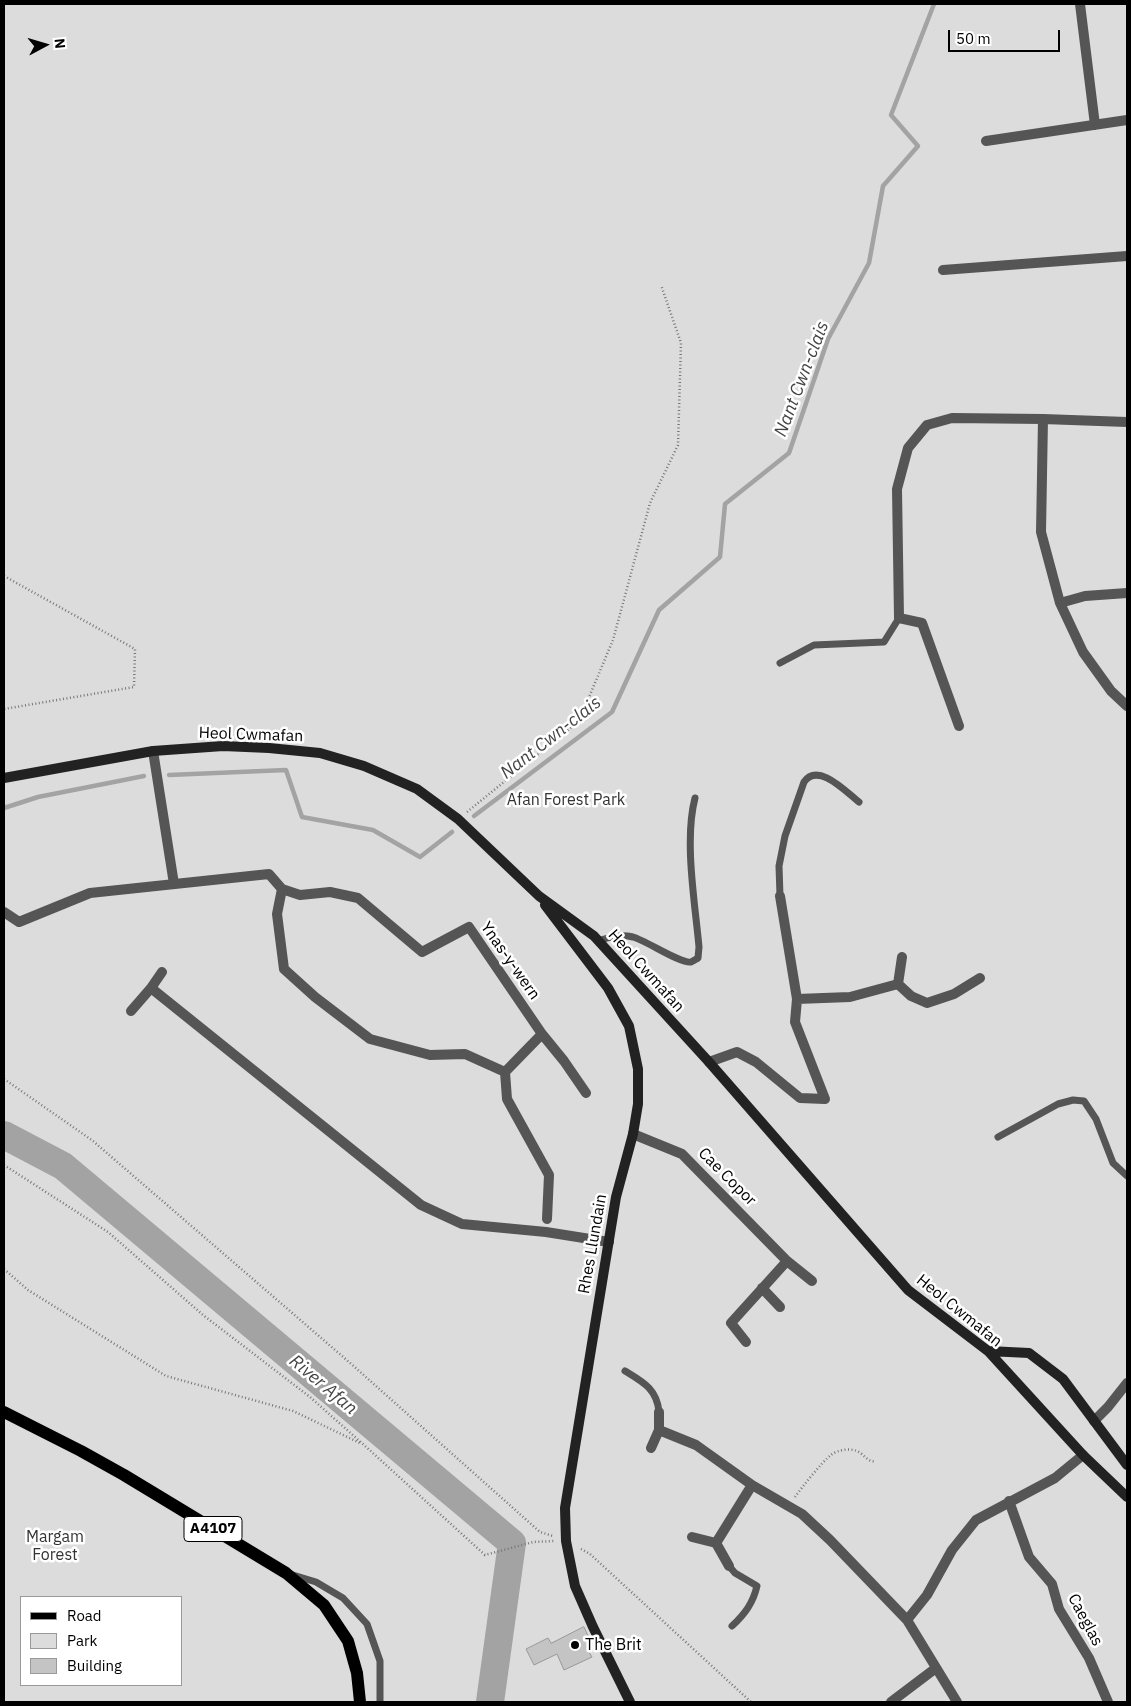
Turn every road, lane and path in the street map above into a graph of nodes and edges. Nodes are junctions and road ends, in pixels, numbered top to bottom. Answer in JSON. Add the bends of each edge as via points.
{"nodes":[{"id":1,"x":1080,"y":4,"type":"edge"},
{"id":2,"x":1127,"y":120,"type":"edge"},
{"id":3,"x":1095,"y":124,"type":"junction"},
{"id":4,"x":986,"y":141,"type":"dead end"},
{"id":5,"x":1127,"y":256,"type":"edge"},
{"id":6,"x":943,"y":270,"type":"dead end"},
{"id":7,"x":661,"y":285,"type":"dead end"},
{"id":8,"x":1043,"y":419,"type":"junction"},
{"id":9,"x":1127,"y":422,"type":"edge"},
{"id":10,"x":4,"y":576,"type":"edge"},
{"id":11,"x":1127,"y":594,"type":"edge"},
{"id":12,"x":1060,"y":603,"type":"junction"},
{"id":13,"x":899,"y":618,"type":"junction"},
{"id":14,"x":780,"y":663,"type":"dead end"},
{"id":15,"x":1127,"y":706,"type":"edge"},
{"id":16,"x":4,"y":709,"type":"edge"},
{"id":17,"x":959,"y":726,"type":"dead end"},
{"id":18,"x":153,"y":751,"type":"junction"},
{"id":19,"x":4,"y":778,"type":"edge"},
{"id":20,"x":695,"y":798,"type":"dead end"},
{"id":21,"x":859,"y":802,"type":"dead end"},
{"id":22,"x":458,"y":820,"type":"junction"},
{"id":23,"x":174,"y":884,"type":"junction"},
{"id":24,"x":282,"y":889,"type":"junction"},
{"id":25,"x":539,"y":896,"type":"junction"},
{"id":26,"x":780,"y":896,"type":"joint"},
{"id":27,"x":4,"y":912,"type":"edge"},
{"id":28,"x":598,"y":941,"type":"junction"},
{"id":29,"x":902,"y":957,"type":"dead end"},
{"id":30,"x":162,"y":972,"type":"dead end"},
{"id":31,"x":980,"y":978,"type":"dead end"},
{"id":32,"x":898,"y":984,"type":"junction"},
{"id":33,"x":151,"y":988,"type":"junction"},
{"id":34,"x":797,"y":999,"type":"junction"},
{"id":35,"x":131,"y":1011,"type":"dead end"},
{"id":36,"x":542,"y":1034,"type":"junction"},
{"id":37,"x":709,"y":1062,"type":"junction"},
{"id":38,"x":505,"y":1072,"type":"junction"},
{"id":39,"x":4,"y":1079,"type":"edge"},
{"id":40,"x":586,"y":1093,"type":"dead end"},
{"id":41,"x":633,"y":1134,"type":"junction"},
{"id":42,"x":998,"y":1137,"type":"dead end"},
{"id":43,"x":4,"y":1165,"type":"edge"},
{"id":44,"x":1127,"y":1176,"type":"edge"},
{"id":45,"x":547,"y":1219,"type":"dead end"},
{"id":46,"x":609,"y":1242,"type":"junction"},
{"id":47,"x":787,"y":1261,"type":"junction"},
{"id":48,"x":4,"y":1269,"type":"edge"},
{"id":49,"x":812,"y":1281,"type":"dead end"},
{"id":50,"x":762,"y":1288,"type":"junction"},
{"id":51,"x":780,"y":1307,"type":"dead end"},
{"id":52,"x":746,"y":1342,"type":"dead end"},
{"id":53,"x":988,"y":1351,"type":"junction"},
{"id":54,"x":625,"y":1371,"type":"dead end"},
{"id":55,"x":1127,"y":1383,"type":"edge"},
{"id":56,"x":4,"y":1412,"type":"edge"},
{"id":57,"x":659,"y":1412,"type":"joint"},
{"id":58,"x":1094,"y":1421,"type":"junction"},
{"id":59,"x":658,"y":1430,"type":"junction"},
{"id":60,"x":364,"y":1445,"type":"junction"},
{"id":61,"x":651,"y":1448,"type":"dead end"},
{"id":62,"x":1083,"y":1455,"type":"junction"},
{"id":63,"x":876,"y":1461,"type":"dead end"},
{"id":64,"x":1127,"y":1465,"type":"edge"},
{"id":65,"x":752,"y":1485,"type":"junction"},
{"id":66,"x":1127,"y":1498,"type":"edge"},
{"id":67,"x":1009,"y":1501,"type":"junction"},
{"id":68,"x":788,"y":1506,"type":"junction"},
{"id":69,"x":692,"y":1537,"type":"dead end"},
{"id":70,"x":566,"y":1541,"type":"junction"},
{"id":71,"x":716,"y":1543,"type":"junction"},
{"id":72,"x":729,"y":1566,"type":"joint"},
{"id":73,"x":286,"y":1573,"type":"junction"},
{"id":74,"x":907,"y":1620,"type":"junction"},
{"id":75,"x":732,"y":1626,"type":"dead end"},
{"id":76,"x":936,"y":1668,"type":"junction"},
{"id":77,"x":360,"y":1702,"type":"edge"},
{"id":78,"x":380,"y":1702,"type":"edge"},
{"id":79,"x":630,"y":1702,"type":"edge"},
{"id":80,"x":751,"y":1702,"type":"edge"},
{"id":81,"x":891,"y":1702,"type":"edge"},
{"id":82,"x":957,"y":1702,"type":"edge"},
{"id":83,"x":1108,"y":1702,"type":"edge"}],
"edges":[{"from":1,"to":3,"type":"street"},
{"from":2,"to":3,"type":"street"},
{"from":3,"to":4,"type":"street"},
{"from":5,"to":6,"type":"street"},
{"from":7,"to":22,"type":"path","via":[[681,343],[678,445],[650,503],[613,640],[579,720]]},
{"from":8,"to":9,"type":"street"},
{"from":8,"to":12,"type":"street","via":[[1041,532]]},
{"from":8,"to":13,"type":"street","via":[[952,418],[926,425],[908,448],[897,489]]},
{"from":10,"to":16,"type":"path","via":[[135,648],[134,687]]},
{"from":11,"to":12,"type":"street","via":[[1085,596]]},
{"from":12,"to":15,"type":"street","via":[[1083,652],[1111,691]]},
{"from":13,"to":14,"type":"lane","via":[[884,642],[814,644]]},
{"from":13,"to":17,"type":"street","via":[[922,623]]},
{"from":18,"to":19,"type":"main road","name":"Heol Cwmafan"},
{"from":18,"to":22,"type":"main road","name":"Heol Cwmafan","via":[[223,746],[320,753],[364,766],[417,789]]},
{"from":18,"to":23,"type":"street"},
{"from":20,"to":28,"type":"lane","via":[[691,836],[698,958],[691,962],[683,961],[632,937],[616,935]]},
{"from":21,"to":26,"type":"lane","via":[[822,775],[808,776],[785,836],[779,866]]},
{"from":22,"to":25,"type":"main road","name":"Heol Cwmafan"},
{"from":23,"to":24,"type":"street","name":"Ynas-y-wern","via":[[269,874]]},
{"from":23,"to":27,"type":"street","name":"Ynas-y-wern","via":[[90,893],[19,922]]},
{"from":24,"to":36,"type":"street","name":"Ynas-y-wern","via":[[300,895],[330,892],[358,898],[422,952],[469,926]]},
{"from":24,"to":38,"type":"street","via":[[277,914],[284,969],[315,998],[370,1039],[430,1055],[465,1054]]},
{"from":25,"to":28,"type":"main road","name":"Heol Cwmafan"},
{"from":25,"to":41,"type":"main road","name":"Rhes Llundain","via":[[608,988],[629,1026],[638,1069],[638,1104]]},
{"from":26,"to":34,"type":"street"},
{"from":28,"to":37,"type":"main road","name":"Heol Cwmafan"},
{"from":29,"to":32,"type":"street"},
{"from":30,"to":33,"type":"street"},
{"from":31,"to":32,"type":"street","via":[[954,994],[927,1003],[911,996]]},
{"from":32,"to":34,"type":"street","via":[[850,997]]},
{"from":33,"to":35,"type":"street"},
{"from":33,"to":46,"type":"street","via":[[421,1205],[462,1224]]},
{"from":34,"to":37,"type":"street","via":[[795,1022],[824,1099],[800,1098],[756,1062],[737,1052]]},
{"from":36,"to":38,"type":"street"},
{"from":36,"to":40,"type":"street"},
{"from":37,"to":53,"type":"main road","name":"Heol Cwmafan","via":[[908,1290]]},
{"from":38,"to":45,"type":"street","via":[[507,1099],[549,1175]]},
{"from":39,"to":70,"type":"path","via":[[93,1141],[540,1532]]},
{"from":41,"to":46,"type":"main road","name":"Rhes Llundain","via":[[616,1198]]},
{"from":41,"to":47,"type":"street","name":"Cae Copor","via":[[682,1154]]},
{"from":42,"to":44,"type":"lane","via":[[1058,1104],[1084,1101],[1096,1119],[1113,1162]]},
{"from":43,"to":60,"type":"path","via":[[108,1232],[203,1315],[310,1397]]},
{"from":46,"to":70,"type":"main road","name":"Rhes Llundain","via":[[567,1486]]},
{"from":47,"to":49,"type":"street","name":"Cae Copor"},
{"from":47,"to":50,"type":"street"},
{"from":48,"to":60,"type":"path","via":[[28,1290],[166,1376],[293,1411]]},
{"from":50,"to":51,"type":"street"},
{"from":50,"to":52,"type":"street","via":[[731,1323]]},
{"from":53,"to":58,"type":"main road","via":[[1028,1353],[1063,1380]]},
{"from":53,"to":62,"type":"main road","name":"Heol Cwmafan"},
{"from":54,"to":57,"type":"lane","via":[[648,1385],[658,1402]]},
{"from":55,"to":58,"type":"street"},
{"from":56,"to":73,"type":"main road","number":"A4107","via":[[124,1475]]},
{"from":57,"to":59,"type":"street"},
{"from":58,"to":64,"type":"main road"},
{"from":59,"to":61,"type":"street"},
{"from":59,"to":65,"type":"street","via":[[696,1445]]},
{"from":60,"to":70,"type":"path","via":[[485,1555],[533,1542]]},
{"from":62,"to":66,"type":"main road","name":"Heol Cwmafan"},
{"from":62,"to":67,"type":"street","via":[[1054,1478]]},
{"from":63,"to":68,"type":"path","via":[[870,1461],[851,1449],[831,1454]]},
{"from":65,"to":68,"type":"street"},
{"from":65,"to":71,"type":"street"},
{"from":67,"to":74,"type":"street","via":[[976,1520],[952,1550]]},
{"from":67,"to":83,"type":"street","name":"Caeglas","via":[[1029,1557],[1052,1584],[1059,1609],[1089,1658]]},
{"from":68,"to":74,"type":"street","via":[[802,1514],[830,1540]]},
{"from":69,"to":71,"type":"street"},
{"from":70,"to":79,"type":"main road","name":"Rhes Llundain","via":[[575,1586]]},
{"from":70,"to":80,"type":"path","via":[[590,1554]]},
{"from":71,"to":72,"type":"street"},
{"from":72,"to":75,"type":"lane","via":[[757,1586],[754,1599]]},
{"from":73,"to":77,"type":"main road","number":"A4107","via":[[324,1605],[348,1640],[357,1673]]},
{"from":73,"to":78,"type":"lane","via":[[316,1582],[343,1598],[367,1624],[380,1661]]},
{"from":74,"to":76,"type":"street"},
{"from":76,"to":81,"type":"street"},
{"from":76,"to":82,"type":"street"}]}
